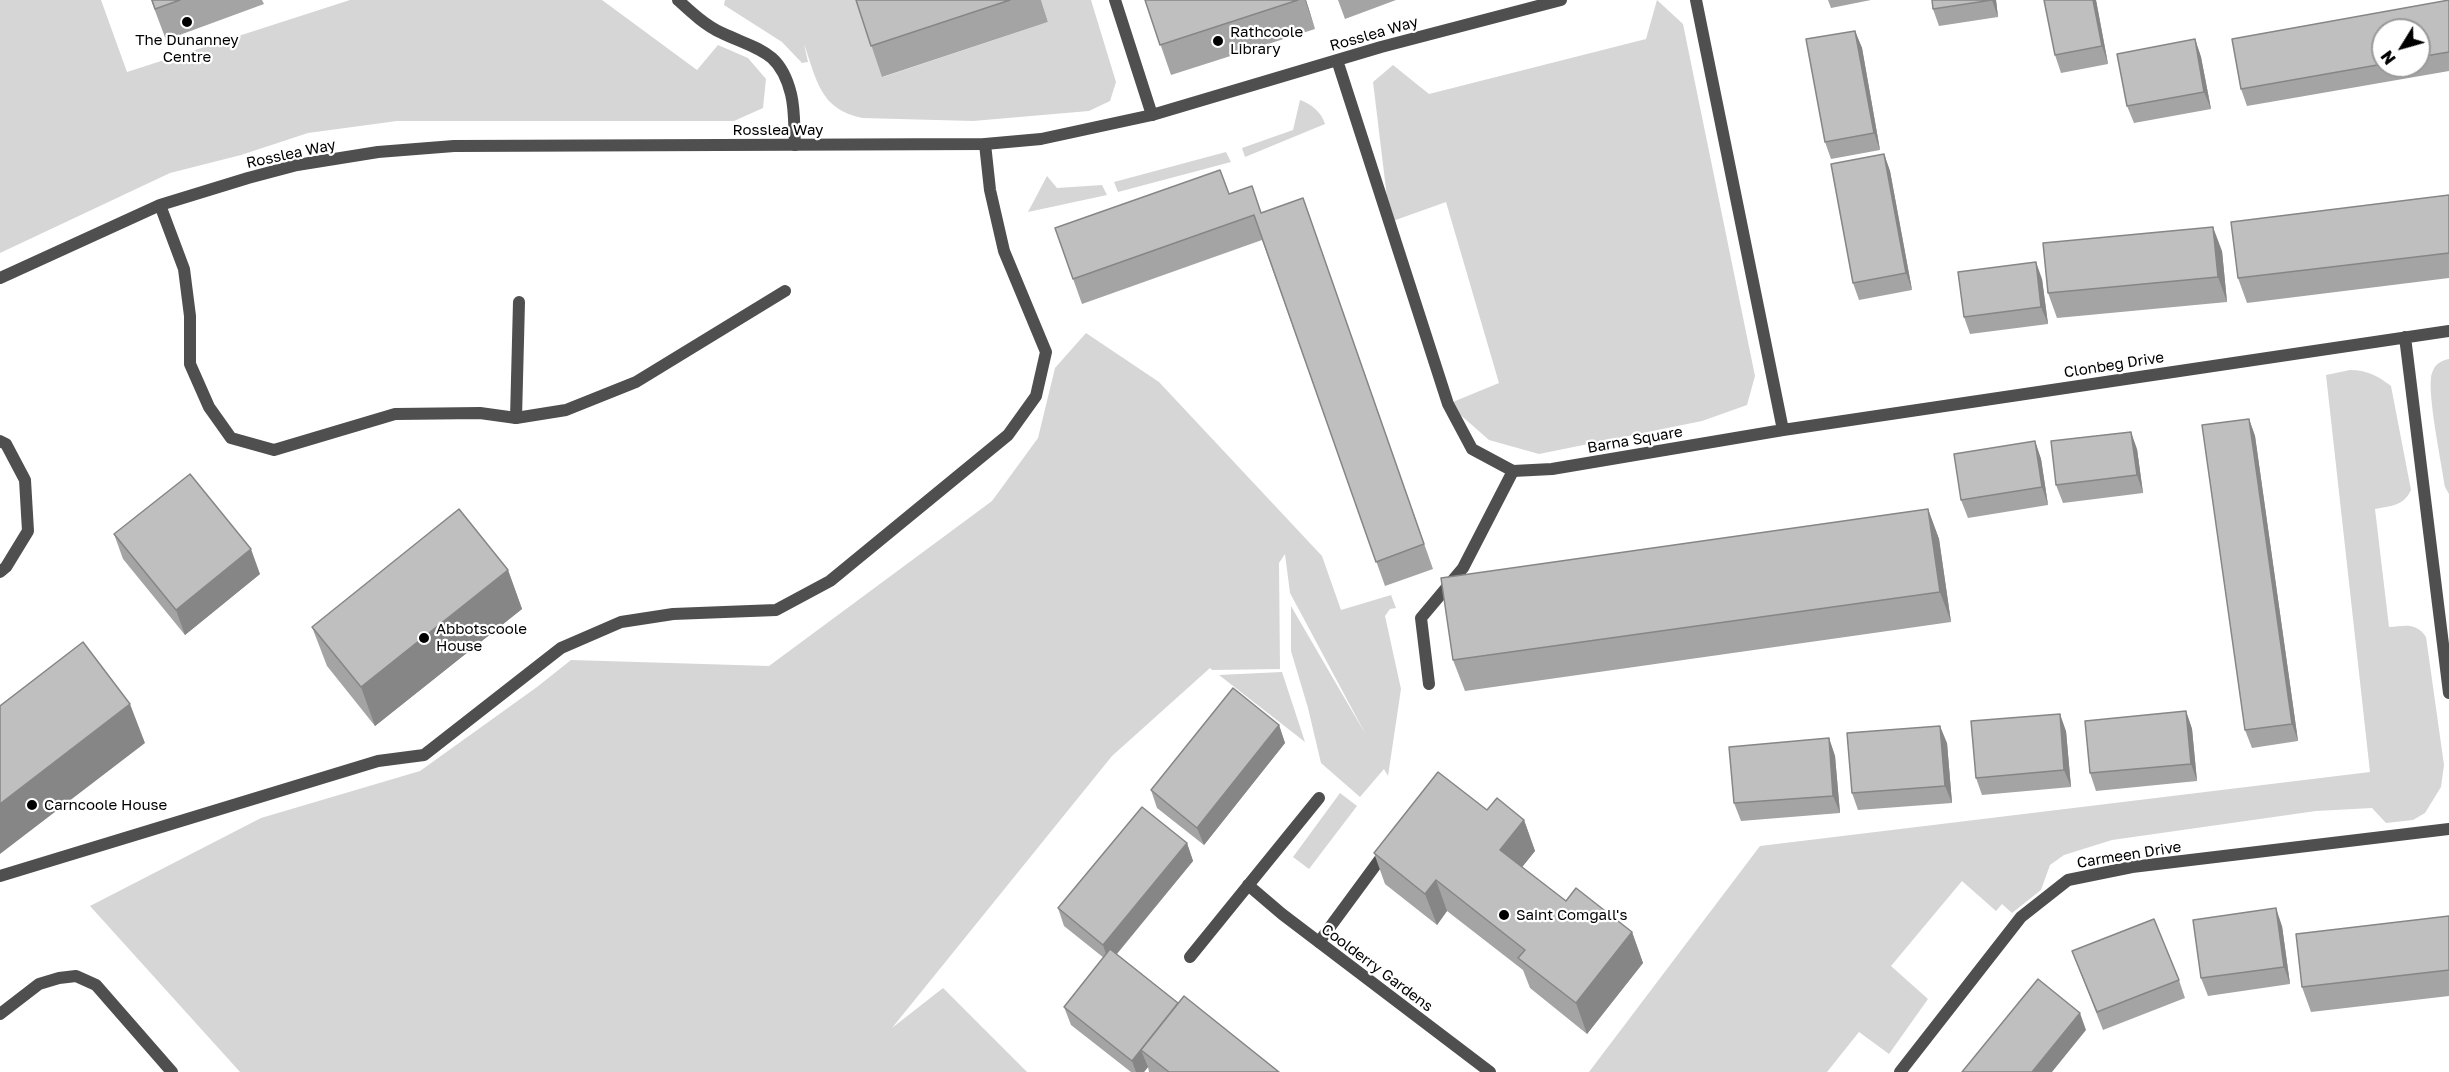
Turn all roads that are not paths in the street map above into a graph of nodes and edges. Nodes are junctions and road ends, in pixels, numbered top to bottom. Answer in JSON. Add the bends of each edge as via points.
{"nodes":[{"id":1,"x":678,"y":0,"type":"edge"},
{"id":2,"x":1115,"y":0,"type":"edge"},
{"id":3,"x":1561,"y":0,"type":"edge"},
{"id":4,"x":1696,"y":0,"type":"edge"},
{"id":5,"x":1337,"y":60,"type":"junction"},
{"id":6,"x":1152,"y":115,"type":"junction"},
{"id":7,"x":985,"y":144,"type":"junction"},
{"id":8,"x":795,"y":145,"type":"junction"},
{"id":9,"x":160,"y":205,"type":"junction"},
{"id":10,"x":0,"y":278,"type":"edge"},
{"id":11,"x":785,"y":291,"type":"dead end"},
{"id":12,"x":519,"y":302,"type":"dead end"},
{"id":13,"x":2449,"y":331,"type":"edge"},
{"id":14,"x":2405,"y":337,"type":"junction"},
{"id":15,"x":516,"y":418,"type":"junction"},
{"id":16,"x":1783,"y":430,"type":"junction"},
{"id":17,"x":0,"y":441,"type":"edge"},
{"id":18,"x":1513,"y":471,"type":"junction"},
{"id":19,"x":0,"y":572,"type":"edge"},
{"id":20,"x":1429,"y":684,"type":"dead end"},
{"id":21,"x":2449,"y":693,"type":"edge"},
{"id":22,"x":1319,"y":798,"type":"dead end"},
{"id":23,"x":2449,"y":829,"type":"edge"},
{"id":24,"x":1395,"y":839,"type":"edge"},
{"id":25,"x":0,"y":876,"type":"edge"},
{"id":26,"x":1248,"y":885,"type":"junction"},
{"id":27,"x":1319,"y":942,"type":"junction"},
{"id":28,"x":1190,"y":957,"type":"dead end"},
{"id":29,"x":0,"y":1014,"type":"edge"},
{"id":30,"x":172,"y":1072,"type":"edge"},
{"id":31,"x":1490,"y":1072,"type":"edge"},
{"id":32,"x":1900,"y":1072,"type":"edge"}],
"edges":[{"from":1,"to":8,"type":"street","via":[[721,33],[763,49],[783,71],[792,95]]},
{"from":2,"to":6,"type":"street"},
{"from":3,"to":5,"type":"street","name":"Rosslea Way"},
{"from":4,"to":16,"type":"street"},
{"from":5,"to":6,"type":"street","name":"Rosslea Way"},
{"from":5,"to":18,"type":"street","via":[[1448,404],[1472,449]]},
{"from":6,"to":7,"type":"street","name":"Rosslea Way","via":[[1041,139]]},
{"from":7,"to":8,"type":"street","name":"Rosslea Way"},
{"from":7,"to":25,"type":"street","via":[[990,190],[1004,251],[1046,352],[1036,396],[1008,435],[830,581],[776,610],[673,614],[621,622],[561,648],[424,754],[378,760]]},
{"from":8,"to":9,"type":"street","name":"Rosslea Way","via":[[454,146],[378,152],[297,165]]},
{"from":9,"to":10,"type":"street","name":"Rosslea Way"},
{"from":9,"to":15,"type":"street","via":[[184,269],[190,316],[190,364],[209,407],[231,438],[274,450],[395,414],[480,413]]},
{"from":11,"to":15,"type":"street","via":[[636,382],[566,411]]},
{"from":12,"to":15,"type":"street"},
{"from":13,"to":14,"type":"street","name":"Clonbeg Drive"},
{"from":14,"to":16,"type":"street","name":"Clonbeg Drive"},
{"from":14,"to":21,"type":"street"},
{"from":16,"to":18,"type":"street","name":"Barna Square","via":[[1552,469]]},
{"from":17,"to":19,"type":"street","via":[[6,444],[25,480],[28,531]]},
{"from":18,"to":20,"type":"street","via":[[1463,568],[1421,618]]},
{"from":22,"to":26,"type":"street"},
{"from":23,"to":32,"type":"street","name":"Carmeen Drive","via":[[2132,867],[2068,880],[2021,917]]},
{"from":24,"to":27,"type":"street"},
{"from":26,"to":27,"type":"street","name":"Coolderry Gardens"},
{"from":26,"to":28,"type":"street"},
{"from":27,"to":31,"type":"street","name":"Coolderry Gardens"},
{"from":29,"to":30,"type":"street","via":[[39,984],[76,976],[96,986]]}]}
